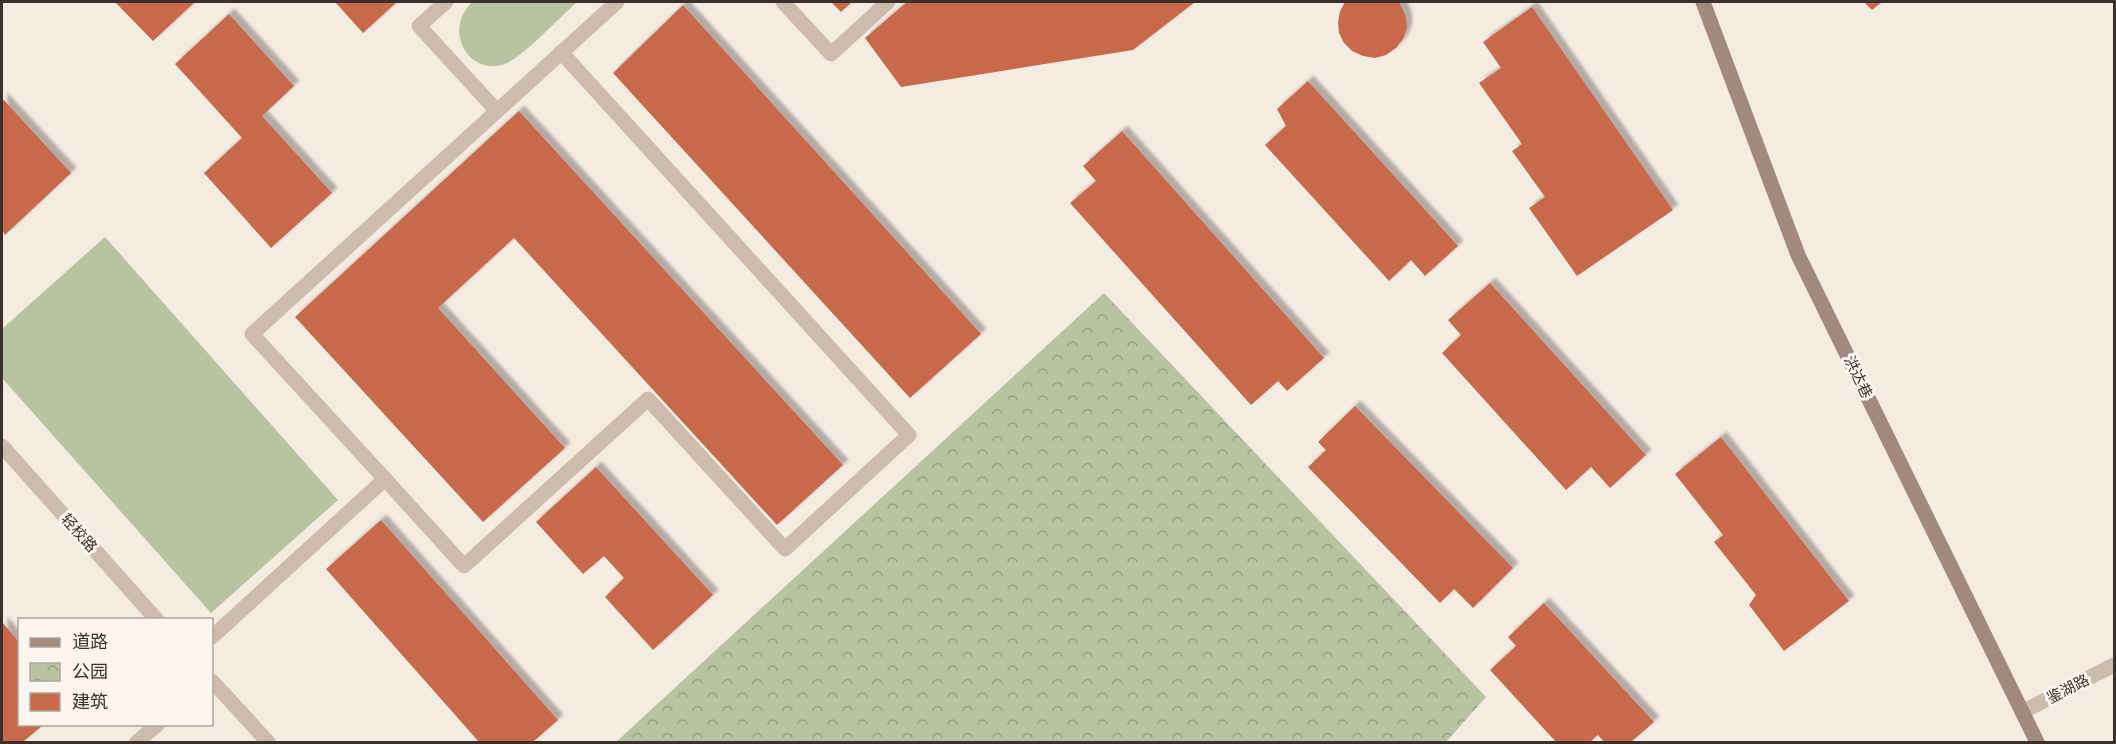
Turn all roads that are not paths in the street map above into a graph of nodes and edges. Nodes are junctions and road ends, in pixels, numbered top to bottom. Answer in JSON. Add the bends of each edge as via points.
{"nodes":[{"id":1,"x":446,"y":2,"type":"edge"},
{"id":2,"x":617,"y":2,"type":"edge"},
{"id":3,"x":783,"y":2,"type":"edge"},
{"id":4,"x":888,"y":2,"type":"edge"},
{"id":5,"x":1703,"y":2,"type":"edge"},
{"id":6,"x":561,"y":52,"type":"junction"},
{"id":7,"x":497,"y":111,"type":"junction"},
{"id":8,"x":2,"y":446,"type":"edge"},
{"id":9,"x":385,"y":479,"type":"junction"},
{"id":10,"x":155,"y":618,"type":"edge"},
{"id":11,"x":213,"y":636,"type":"edge"},
{"id":12,"x":2115,"y":665,"type":"edge"},
{"id":13,"x":213,"y":682,"type":"edge"},
{"id":14,"x":2022,"y":712,"type":"junction"},
{"id":15,"x":156,"y":726,"type":"edge"},
{"id":16,"x":138,"y":742,"type":"edge"},
{"id":17,"x":268,"y":742,"type":"edge"},
{"id":18,"x":2037,"y":742,"type":"edge"}],
"edges":[{"from":1,"to":7,"type":"street","via":[[419,26]]},
{"from":2,"to":6,"type":"street"},
{"from":3,"to":4,"type":"street","via":[[831,54]]},
{"from":5,"to":14,"type":"street","name":"洪达巷","via":[[1798,255]]},
{"from":6,"to":7,"type":"street"},
{"from":6,"to":9,"type":"street","via":[[909,435],[785,549],[648,399],[464,566]]},
{"from":7,"to":9,"type":"street","via":[[252,334]]},
{"from":8,"to":10,"type":"street","name":"轻校路"},
{"from":9,"to":11,"type":"street"},
{"from":12,"to":14,"type":"street","name":"鉴湖路"},
{"from":13,"to":17,"type":"street"},
{"from":14,"to":18,"type":"street","name":"洪达巷"},
{"from":15,"to":16,"type":"street"}]}
